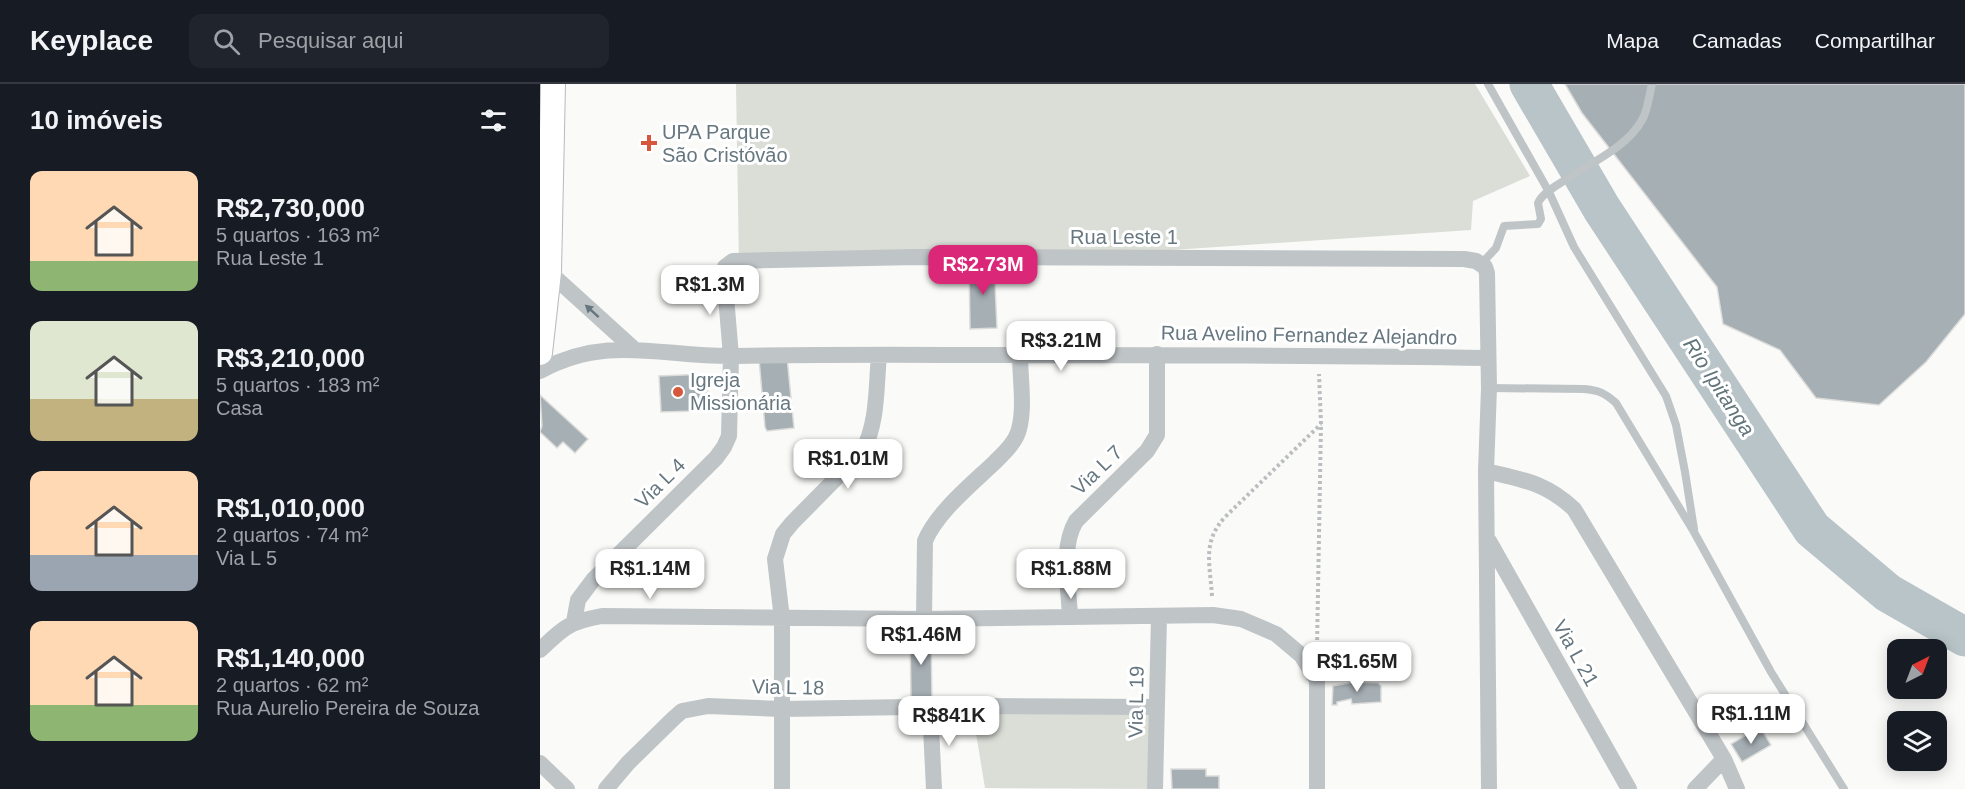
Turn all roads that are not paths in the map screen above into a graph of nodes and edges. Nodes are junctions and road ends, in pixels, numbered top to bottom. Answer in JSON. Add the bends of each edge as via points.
{"nodes":[{"id":1,"x":553,"y":84,"type":"edge"},
{"id":2,"x":1488,"y":84,"type":"edge"},
{"id":3,"x":1652,"y":84,"type":"edge"},
{"id":4,"x":1549,"y":192,"type":"junction"},
{"id":5,"x":1482,"y":263,"type":"junction"},
{"id":6,"x":549,"y":272,"type":"junction"},
{"id":7,"x":635,"y":350,"type":"junction"},
{"id":8,"x":540,"y":353,"type":"edge"},
{"id":9,"x":1157,"y":354,"type":"junction"},
{"id":10,"x":879,"y":355,"type":"junction"},
{"id":11,"x":1020,"y":355,"type":"junction"},
{"id":12,"x":731,"y":356,"type":"junction"},
{"id":13,"x":1488,"y":358,"type":"junction"},
{"id":14,"x":540,"y":371,"type":"edge"},
{"id":15,"x":1489,"y":388,"type":"junction"},
{"id":16,"x":1486,"y":471,"type":"junction"},
{"id":17,"x":1694,"y":532,"type":"junction"},
{"id":18,"x":1487,"y":538,"type":"junction"},
{"id":19,"x":1159,"y":616,"type":"junction"},
{"id":20,"x":1070,"y":617,"type":"junction"},
{"id":21,"x":782,"y":619,"type":"junction"},
{"id":22,"x":924,"y":619,"type":"junction"},
{"id":23,"x":574,"y":622,"type":"junction"},
{"id":24,"x":540,"y":650,"type":"edge"},
{"id":25,"x":930,"y":707,"type":"junction"},
{"id":26,"x":1157,"y":707,"type":"junction"},
{"id":27,"x":782,"y":709,"type":"junction"},
{"id":28,"x":1724,"y":759,"type":"junction"},
{"id":29,"x":540,"y":764,"type":"edge"},
{"id":30,"x":567,"y":789,"type":"edge"},
{"id":31,"x":606,"y":789,"type":"edge"},
{"id":32,"x":782,"y":789,"type":"edge"},
{"id":33,"x":934,"y":789,"type":"edge"},
{"id":34,"x":1155,"y":789,"type":"edge"},
{"id":35,"x":1317,"y":789,"type":"edge"},
{"id":36,"x":1489,"y":789,"type":"edge"},
{"id":37,"x":1629,"y":789,"type":"edge"},
{"id":38,"x":1695,"y":789,"type":"edge"},
{"id":39,"x":1737,"y":789,"type":"edge"},
{"id":40,"x":1844,"y":789,"type":"edge"}],
"edges":[{"from":1,"to":6,"type":"street"},
{"from":2,"to":4,"type":"lane"},
{"from":3,"to":4,"type":"lane","via":[[1644,118],[1631,136]]},
{"from":4,"to":5,"type":"lane","via":[[1538,203],[1540,223],[1504,226],[1496,248]]},
{"from":4,"to":17,"type":"lane","via":[[1574,247],[1666,396],[1676,425]]},
{"from":5,"to":12,"type":"street","name":"Rua Leste 1","via":[[1464,259],[949,257],[733,261],[724,273]]},
{"from":5,"to":13,"type":"street","via":[[1487,273]]},
{"from":7,"to":6,"type":"street","one_way":true},
{"from":6,"to":8,"type":"street"},
{"from":7,"to":12,"type":"street","name":"Rua Avelino Fernandez Alejandro"},
{"from":7,"to":14,"type":"street","name":"Rua Avelino Fernandez Alejandro","via":[[581,354]]},
{"from":9,"to":11,"type":"street","name":"Rua Avelino Fernandez Alejandro"},
{"from":9,"to":13,"type":"street","name":"Rua Avelino Fernandez Alejandro"},
{"from":9,"to":20,"type":"street","name":"Via L 7","via":[[1157,435],[1147,451],[1070,530]]},
{"from":10,"to":11,"type":"street","name":"Rua Avelino Fernandez Alejandro"},
{"from":10,"to":12,"type":"street","name":"Rua Avelino Fernandez Alejandro"},
{"from":10,"to":21,"type":"street","via":[[872,431],[866,446],[792,523],[778,545],[775,559]]},
{"from":11,"to":22,"type":"street","via":[[1019,431],[938,519],[925,541]]},
{"from":12,"to":23,"type":"street","name":"Via L 4","via":[[729,436],[724,447],[593,580],[578,600]]},
{"from":13,"to":15,"type":"street"},
{"from":15,"to":16,"type":"street"},
{"from":15,"to":17,"type":"lane","via":[[1584,388],[1607,395],[1624,416]]},
{"from":16,"to":18,"type":"street"},
{"from":16,"to":28,"type":"street","via":[[1539,484],[1574,509]]},
{"from":17,"to":40,"type":"lane","via":[[1771,672]]},
{"from":18,"to":36,"type":"street"},
{"from":18,"to":37,"type":"street","name":"Via L 21"},
{"from":19,"to":20,"type":"street"},
{"from":19,"to":26,"type":"street","name":"Via L 19"},
{"from":19,"to":35,"type":"street","via":[[1241,619],[1276,634],[1301,655],[1317,680]]},
{"from":20,"to":22,"type":"street"},
{"from":21,"to":22,"type":"street"},
{"from":21,"to":23,"type":"street","via":[[603,616]]},
{"from":21,"to":27,"type":"street"},
{"from":23,"to":24,"type":"street"},
{"from":25,"to":26,"type":"street","name":"Via L 18"},
{"from":25,"to":27,"type":"street","name":"Via L 18"},
{"from":25,"to":33,"type":"street"},
{"from":26,"to":34,"type":"street","name":"Via L 19"},
{"from":27,"to":31,"type":"street","name":"Via L 18","via":[[697,707],[682,711]]},
{"from":27,"to":32,"type":"street"},
{"from":28,"to":38,"type":"street"},
{"from":28,"to":39,"type":"street"},
{"from":29,"to":30,"type":"street"}]}
